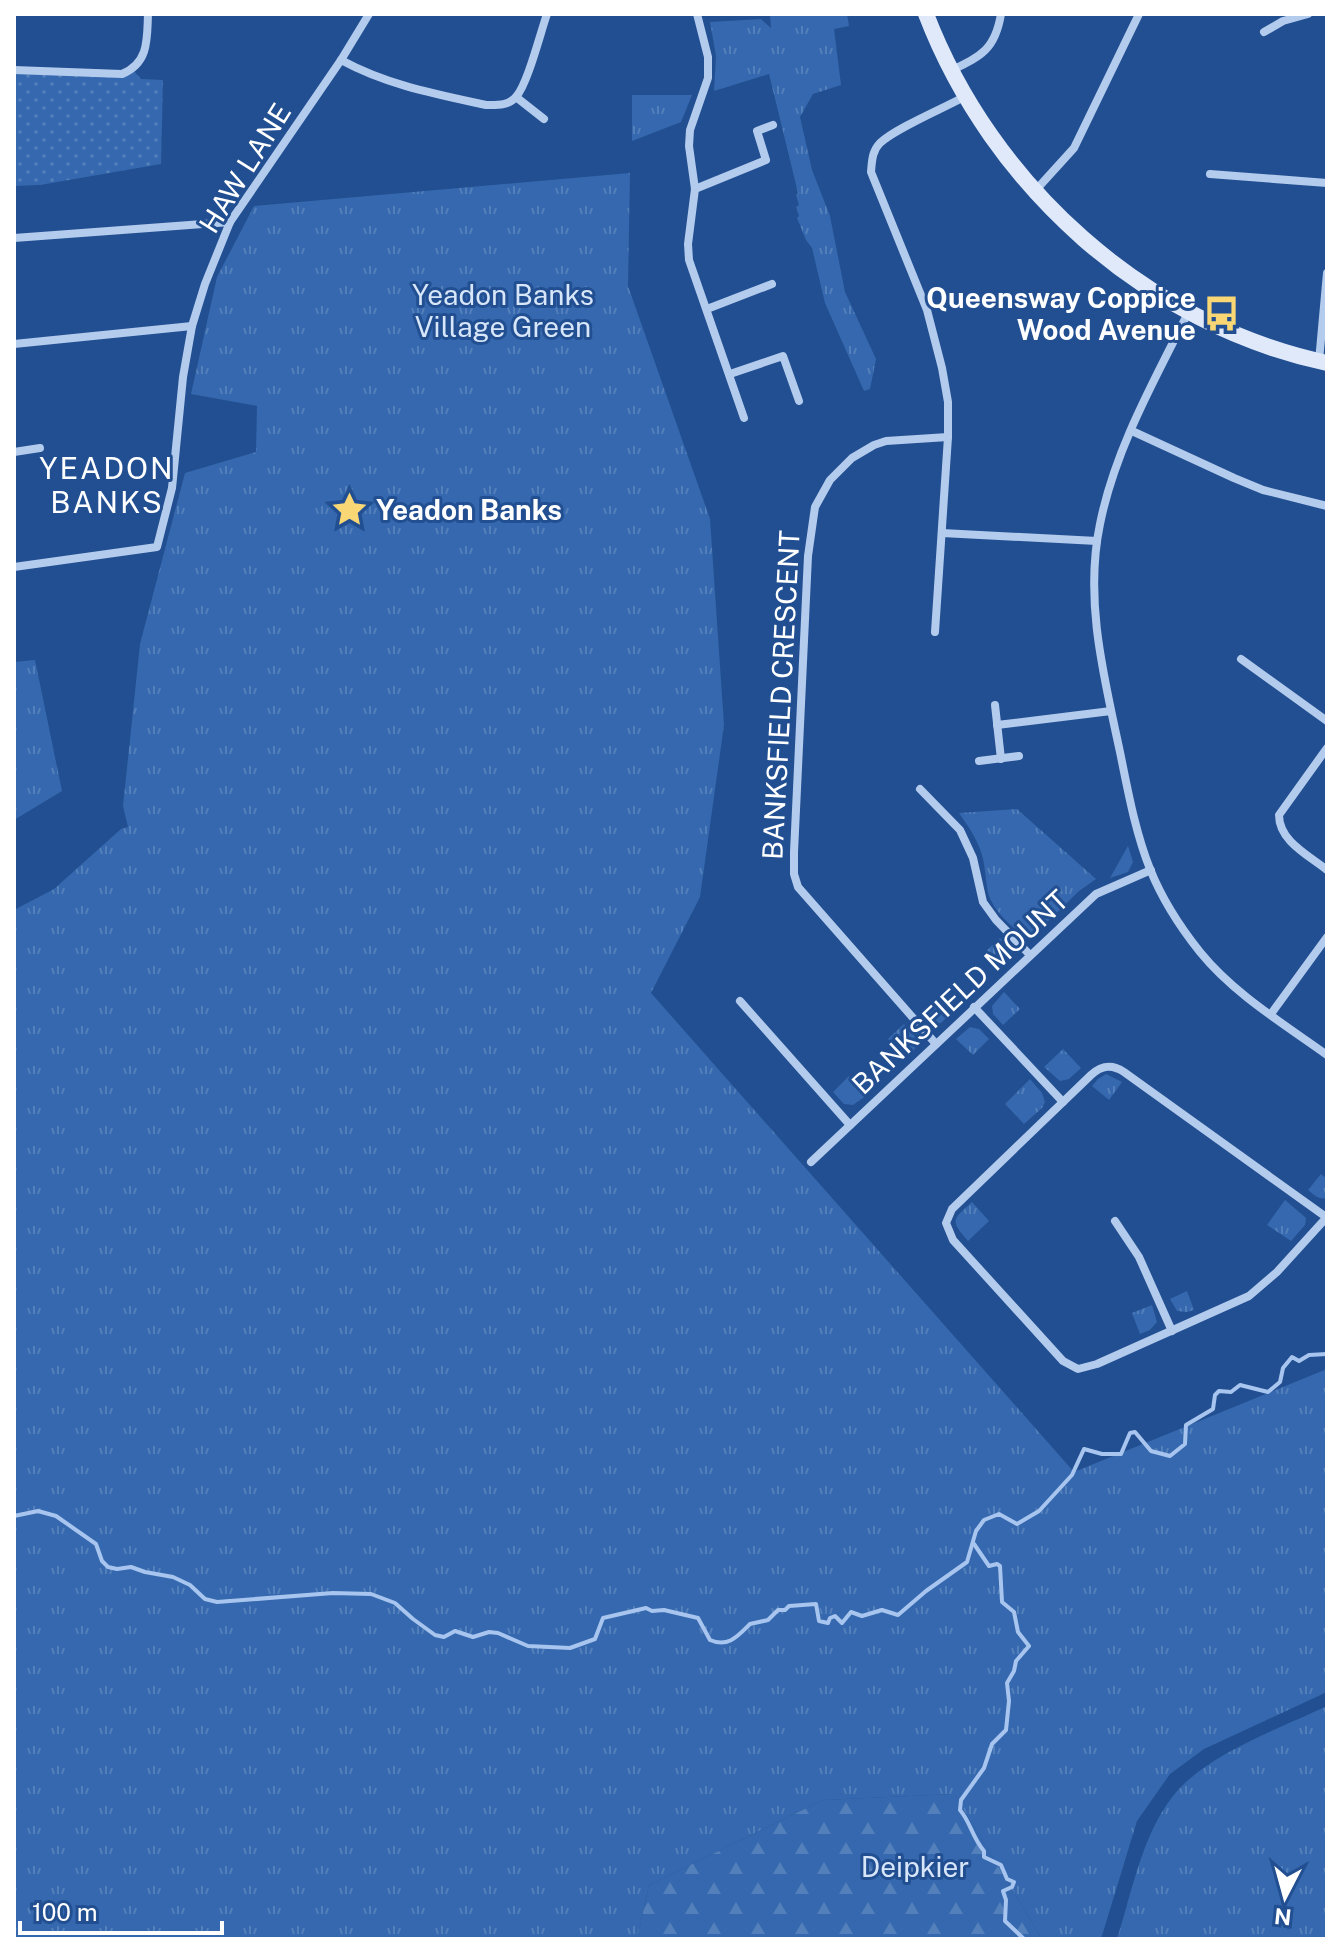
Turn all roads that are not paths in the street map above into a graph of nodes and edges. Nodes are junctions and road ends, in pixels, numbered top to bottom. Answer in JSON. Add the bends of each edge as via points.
{"nodes":[{"id":1,"x":148,"y":14,"type":"edge"},
{"id":2,"x":369,"y":14,"type":"edge"},
{"id":3,"x":547,"y":14,"type":"edge"},
{"id":4,"x":697,"y":14,"type":"edge"},
{"id":5,"x":926,"y":14,"type":"edge"},
{"id":6,"x":1001,"y":14,"type":"edge"},
{"id":7,"x":1139,"y":14,"type":"edge"},
{"id":8,"x":1308,"y":14,"type":"edge"},
{"id":9,"x":1264,"y":32,"type":"dead end"},
{"id":10,"x":341,"y":60,"type":"junction"},
{"id":11,"x":14,"y":70,"type":"edge"},
{"id":12,"x":950,"y":71,"type":"junction"},
{"id":13,"x":516,"y":97,"type":"junction"},
{"id":14,"x":964,"y":97,"type":"junction"},
{"id":15,"x":544,"y":119,"type":"dead end"},
{"id":16,"x":773,"y":125,"type":"dead end"},
{"id":17,"x":1210,"y":174,"type":"dead end"},
{"id":18,"x":1327,"y":183,"type":"edge"},
{"id":19,"x":695,"y":189,"type":"junction"},
{"id":20,"x":1035,"y":192,"type":"junction"},
{"id":21,"x":230,"y":222,"type":"junction"},
{"id":22,"x":14,"y":238,"type":"edge"},
{"id":23,"x":1327,"y":273,"type":"edge"},
{"id":24,"x":772,"y":284,"type":"dead end"},
{"id":25,"x":707,"y":309,"type":"junction"},
{"id":26,"x":1189,"y":311,"type":"junction"},
{"id":27,"x":192,"y":326,"type":"junction"},
{"id":28,"x":14,"y":344,"type":"edge"},
{"id":29,"x":1323,"y":362,"type":"edge"},
{"id":30,"x":730,"y":374,"type":"junction"},
{"id":31,"x":799,"y":401,"type":"dead end"},
{"id":32,"x":744,"y":418,"type":"dead end"},
{"id":33,"x":1132,"y":431,"type":"junction"},
{"id":34,"x":948,"y":437,"type":"junction"},
{"id":35,"x":40,"y":448,"type":"dead end"},
{"id":36,"x":14,"y":452,"type":"edge"},
{"id":37,"x":1327,"y":506,"type":"edge"},
{"id":38,"x":942,"y":533,"type":"junction"},
{"id":39,"x":1097,"y":541,"type":"junction"},
{"id":40,"x":14,"y":567,"type":"edge"},
{"id":41,"x":935,"y":632,"type":"dead end"},
{"id":42,"x":1241,"y":659,"type":"dead end"},
{"id":43,"x":995,"y":705,"type":"dead end"},
{"id":44,"x":1111,"y":711,"type":"junction"},
{"id":45,"x":1327,"y":721,"type":"edge"},
{"id":46,"x":997,"y":725,"type":"junction"},
{"id":47,"x":1327,"y":748,"type":"edge"},
{"id":48,"x":1019,"y":756,"type":"dead end"},
{"id":49,"x":1001,"y":759,"type":"junction"},
{"id":50,"x":979,"y":761,"type":"dead end"},
{"id":51,"x":920,"y":789,"type":"dead end"},
{"id":52,"x":1151,"y":870,"type":"junction"},
{"id":53,"x":1327,"y":870,"type":"edge"},
{"id":54,"x":1327,"y":937,"type":"edge"},
{"id":55,"x":1030,"y":955,"type":"junction"},
{"id":56,"x":740,"y":1001,"type":"dead end"},
{"id":57,"x":974,"y":1007,"type":"junction"},
{"id":58,"x":1271,"y":1014,"type":"junction"},
{"id":59,"x":936,"y":1044,"type":"junction"},
{"id":60,"x":1327,"y":1055,"type":"edge"},
{"id":61,"x":1063,"y":1102,"type":"junction"},
{"id":62,"x":850,"y":1125,"type":"junction"},
{"id":63,"x":811,"y":1162,"type":"dead end"},
{"id":64,"x":1327,"y":1217,"type":"edge"},
{"id":65,"x":1115,"y":1221,"type":"dead end"},
{"id":66,"x":1172,"y":1331,"type":"junction"}],
"edges":[{"from":1,"to":11,"type":"street","via":[[144,54],[132,69],[111,74]]},
{"from":2,"to":10,"type":"street","name":"HAW LANE"},
{"from":3,"to":13,"type":"street"},
{"from":4,"to":19,"type":"street","via":[[708,78],[690,130]]},
{"from":5,"to":12,"type":"street"},
{"from":6,"to":12,"type":"street","via":[[997,37],[981,54]]},
{"from":7,"to":20,"type":"street","via":[[1074,148]]},
{"from":8,"to":9,"type":"street"},
{"from":10,"to":13,"type":"street","via":[[396,85],[486,105],[501,106]]},
{"from":10,"to":21,"type":"street","name":"HAW LANE"},
{"from":12,"to":14,"type":"street"},
{"from":13,"to":15,"type":"street"},
{"from":14,"to":20,"type":"street"},
{"from":14,"to":34,"type":"street","via":[[878,144],[871,172],[927,310],[946,391]]},
{"from":16,"to":19,"type":"street","via":[[757,131],[766,160]]},
{"from":17,"to":18,"type":"street"},
{"from":19,"to":25,"type":"street","via":[[689,260]]},
{"from":20,"to":26,"type":"street","via":[[1100,254]]},
{"from":21,"to":22,"type":"street"},
{"from":21,"to":27,"type":"street","name":"HAW LANE"},
{"from":23,"to":29,"type":"street"},
{"from":24,"to":25,"type":"street"},
{"from":25,"to":30,"type":"street"},
{"from":26,"to":29,"type":"street","via":[[1230,332]]},
{"from":26,"to":33,"type":"street"},
{"from":27,"to":28,"type":"street"},
{"from":27,"to":40,"type":"street","name":"HAW LANE","via":[[172,488],[157,547]]},
{"from":30,"to":31,"type":"street","via":[[783,356]]},
{"from":30,"to":32,"type":"street"},
{"from":33,"to":37,"type":"street","via":[[1249,484]]},
{"from":33,"to":39,"type":"street"},
{"from":34,"to":38,"type":"street"},
{"from":34,"to":59,"type":"street","name":"BANKSFIELD CRESCENT","via":[[874,445],[840,468],[815,507],[808,556],[794,852],[798,887]]},
{"from":35,"to":36,"type":"street"},
{"from":38,"to":39,"type":"street"},
{"from":38,"to":41,"type":"street"},
{"from":39,"to":44,"type":"street","via":[[1095,607]]},
{"from":42,"to":45,"type":"street"},
{"from":43,"to":46,"type":"street"},
{"from":44,"to":46,"type":"street"},
{"from":44,"to":52,"type":"street"},
{"from":46,"to":49,"type":"street"},
{"from":47,"to":53,"type":"street","via":[[1279,815],[1279,825],[1286,838]]},
{"from":48,"to":49,"type":"street"},
{"from":49,"to":50,"type":"street"},
{"from":51,"to":55,"type":"street","via":[[960,830],[988,911]]},
{"from":52,"to":55,"type":"street","name":"BANKSFIELD MOUNT","via":[[1096,894]]},
{"from":52,"to":58,"type":"street","via":[[1200,951]]},
{"from":54,"to":58,"type":"street"},
{"from":55,"to":57,"type":"street","name":"BANKSFIELD MOUNT"},
{"from":56,"to":62,"type":"street"},
{"from":57,"to":59,"type":"street","name":"BANKSFIELD MOUNT"},
{"from":57,"to":61,"type":"street"},
{"from":58,"to":60,"type":"street"},
{"from":59,"to":62,"type":"street","name":"BANKSFIELD MOUNT"},
{"from":61,"to":64,"type":"street","via":[[1096,1070],[1118,1068]]},
{"from":61,"to":66,"type":"street","via":[[952,1209],[948,1233],[1070,1367],[1097,1364]]},
{"from":62,"to":63,"type":"street","name":"BANKSFIELD MOUNT"},
{"from":64,"to":66,"type":"street","via":[[1249,1296]]},
{"from":65,"to":66,"type":"street","via":[[1139,1257]]}]}
